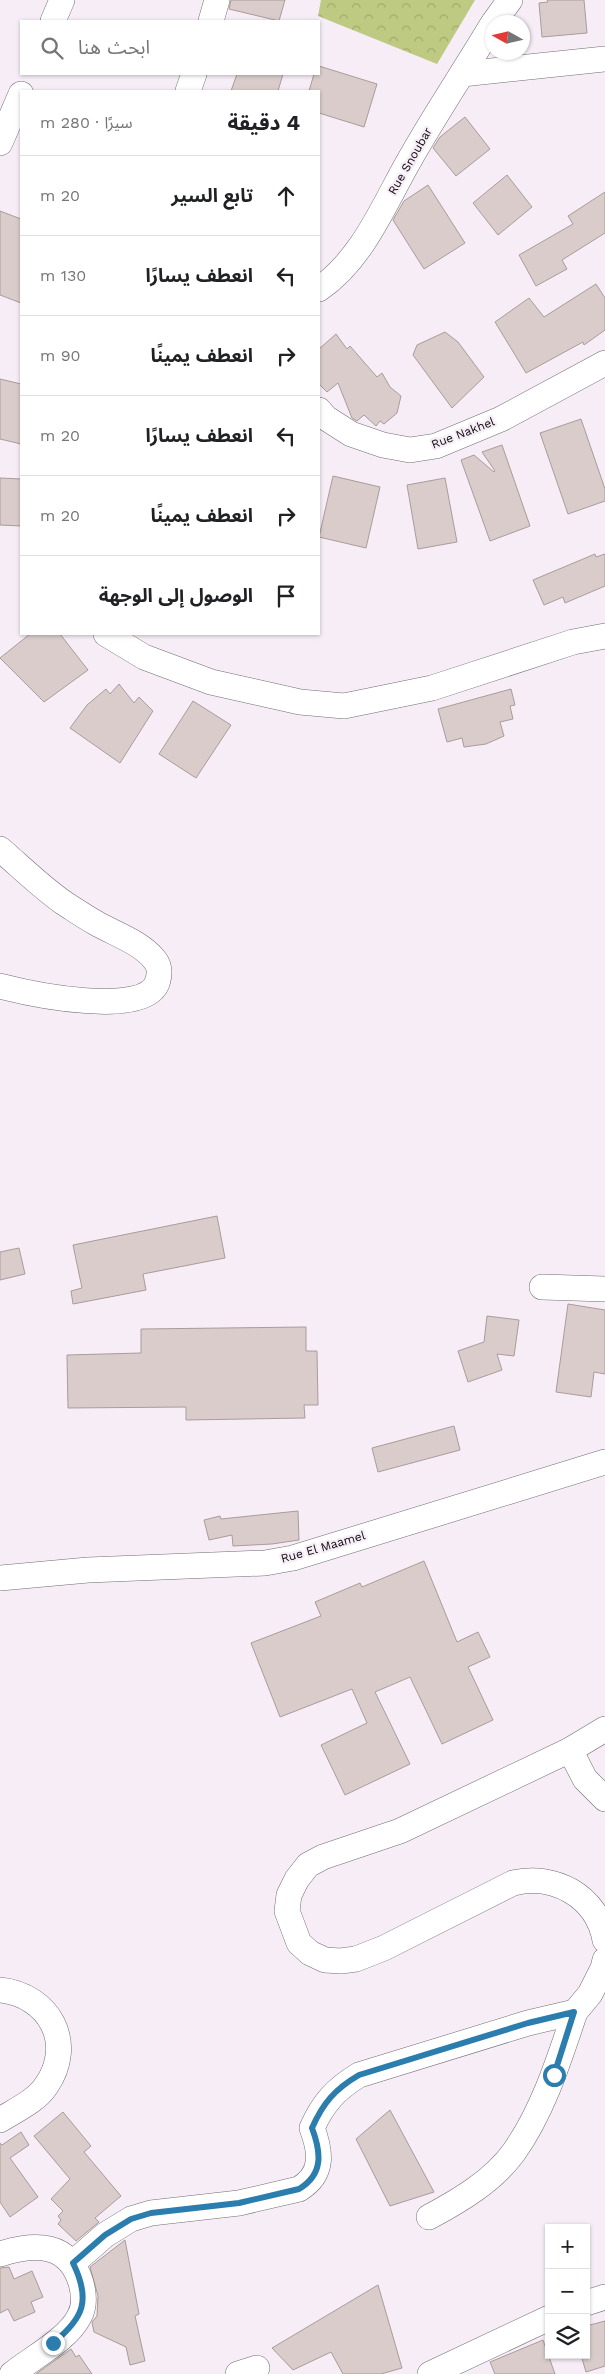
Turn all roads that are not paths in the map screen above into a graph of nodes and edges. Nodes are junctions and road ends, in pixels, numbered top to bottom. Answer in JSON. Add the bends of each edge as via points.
{"nodes":[{"id":1,"x":62,"y":0,"type":"edge"},
{"id":2,"x":216,"y":0,"type":"edge"},
{"id":3,"x":510,"y":0,"type":"edge"},
{"id":4,"x":499,"y":15,"type":"edge"},
{"id":5,"x":53,"y":20,"type":"edge"},
{"id":6,"x":211,"y":20,"type":"edge"},
{"id":7,"x":485,"y":37,"type":"edge"},
{"id":8,"x":605,"y":58,"type":"edge"},
{"id":9,"x":462,"y":74,"type":"junction"},
{"id":10,"x":30,"y":75,"type":"edge"},
{"id":11,"x":194,"y":75,"type":"edge"},
{"id":12,"x":23,"y":90,"type":"edge"},
{"id":13,"x":188,"y":90,"type":"edge"},
{"id":14,"x":20,"y":98,"type":"edge"},
{"id":15,"x":0,"y":143,"type":"edge"},
{"id":16,"x":320,"y":288,"type":"edge"},
{"id":17,"x":605,"y":364,"type":"edge"},
{"id":18,"x":320,"y":411,"type":"edge"},
{"id":19,"x":108,"y":635,"type":"edge"},
{"id":20,"x":605,"y":636,"type":"edge"},
{"id":21,"x":0,"y":849,"type":"edge"},
{"id":22,"x":0,"y":986,"type":"edge"},
{"id":23,"x":542,"y":1288,"type":"dead end"},
{"id":24,"x":605,"y":1289,"type":"edge"},
{"id":25,"x":605,"y":1462,"type":"edge"},
{"id":26,"x":0,"y":1578,"type":"edge"},
{"id":27,"x":605,"y":1729,"type":"edge"},
{"id":28,"x":570,"y":1750,"type":"junction"},
{"id":29,"x":605,"y":1799,"type":"edge"},
{"id":30,"x":605,"y":1940,"type":"edge"},
{"id":31,"x":604,"y":1966,"type":"edge"},
{"id":32,"x":0,"y":1990,"type":"edge"},
{"id":33,"x":574,"y":2012,"type":"junction"},
{"id":34,"x":0,"y":2120,"type":"edge"},
{"id":35,"x":429,"y":2217,"type":"dead end"},
{"id":36,"x":0,"y":2254,"type":"edge"},
{"id":37,"x":73,"y":2263,"type":"junction"},
{"id":38,"x":605,"y":2297,"type":"edge"},
{"id":39,"x":590,"y":2303,"type":"edge"},
{"id":40,"x":545,"y":2320,"type":"edge"},
{"id":41,"x":12,"y":2374,"type":"edge"},
{"id":42,"x":430,"y":2374,"type":"edge"}],
"edges":[{"from":1,"to":5,"type":"street"},
{"from":2,"to":6,"type":"street"},
{"from":3,"to":4,"type":"street","name":"Rue Snoubar"},
{"from":7,"to":9,"type":"street","name":"Rue Snoubar"},
{"from":8,"to":9,"type":"street"},
{"from":9,"to":16,"type":"street","name":"Rue Snoubar","via":[[362,244],[335,278]]},
{"from":10,"to":12,"type":"street"},
{"from":11,"to":13,"type":"street"},
{"from":14,"to":15,"type":"street"},
{"from":17,"to":18,"type":"street","name":"Rue Nakhel","via":[[501,419],[436,446],[410,450],[383,445],[351,434]]},
{"from":19,"to":20,"type":"street","via":[[144,657],[211,682],[300,702],[344,706],[432,688],[573,642]]},
{"from":21,"to":22,"type":"street","via":[[62,902],[142,948],[154,958],[160,975],[158,984],[146,994],[111,1002],[59,998]]},
{"from":23,"to":24,"type":"street"},
{"from":25,"to":26,"type":"street","name":"Rue El Maamel","via":[[293,1558],[265,1563],[88,1570]]},
{"from":27,"to":28,"type":"street"},
{"from":28,"to":29,"type":"street","via":[[586,1779]]},
{"from":28,"to":30,"type":"street","via":[[400,1832],[323,1857],[308,1866],[297,1879],[290,1895],[288,1912],[299,1943],[310,1953],[326,1960],[341,1961],[384,1948],[513,1883],[545,1881],[564,1886],[591,1908],[600,1922]]},
{"from":31,"to":33,"type":"street","via":[[590,1994]]},
{"from":32,"to":34,"type":"street","via":[[29,1998],[46,2011],[55,2028],[59,2049],[56,2067],[46,2087]]},
{"from":33,"to":35,"type":"street","via":[[554,2075],[513,2152],[470,2192]]},
{"from":33,"to":37,"type":"street","via":[[359,2075],[341,2085],[319,2112],[312,2128],[319,2148],[319,2160],[315,2174],[307,2184],[299,2189],[239,2203],[151,2213],[131,2219],[105,2235]]},
{"from":36,"to":37,"type":"street","via":[[36,2247],[54,2250]]},
{"from":37,"to":41,"type":"street","via":[[83,2290],[78,2319],[60,2338]]},
{"from":38,"to":39,"type":"street"},
{"from":40,"to":42,"type":"street"}]}
